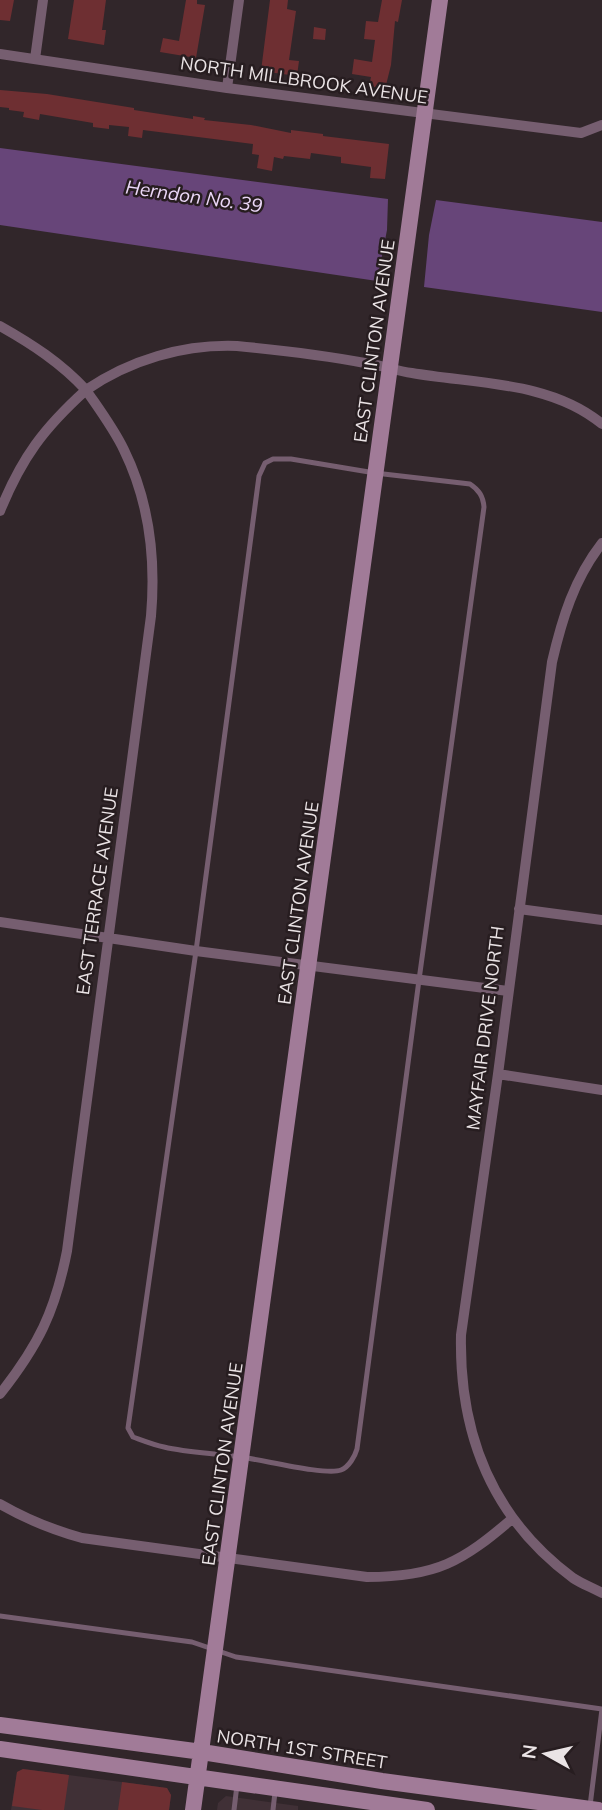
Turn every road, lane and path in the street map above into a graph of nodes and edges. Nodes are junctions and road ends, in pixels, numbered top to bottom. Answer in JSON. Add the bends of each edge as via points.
{"nodes":[{"id":1,"x":43,"y":0,"type":"edge"},
{"id":2,"x":239,"y":0,"type":"edge"},
{"id":3,"x":440,"y":0,"type":"edge"},
{"id":4,"x":0,"y":54,"type":"edge"},
{"id":5,"x":35,"y":59,"type":"junction"},
{"id":6,"x":227,"y":88,"type":"junction"},
{"id":7,"x":424,"y":114,"type":"junction"},
{"id":8,"x":602,"y":125,"type":"edge"},
{"id":9,"x":0,"y":326,"type":"edge"},
{"id":10,"x":389,"y":368,"type":"junction"},
{"id":11,"x":86,"y":390,"type":"junction"},
{"id":12,"x":602,"y":424,"type":"edge"},
{"id":13,"x":376,"y":473,"type":"junction"},
{"id":14,"x":0,"y":511,"type":"edge"},
{"id":15,"x":602,"y":543,"type":"edge"},
{"id":16,"x":519,"y":909,"type":"junction"},
{"id":17,"x":602,"y":920,"type":"edge"},
{"id":18,"x":0,"y":922,"type":"edge"},
{"id":19,"x":108,"y":939,"type":"junction"},
{"id":20,"x":195,"y":951,"type":"junction"},
{"id":21,"x":309,"y":965,"type":"junction"},
{"id":22,"x":419,"y":980,"type":"junction"},
{"id":23,"x":508,"y":991,"type":"junction"},
{"id":24,"x":498,"y":1074,"type":"junction"},
{"id":25,"x":602,"y":1090,"type":"edge"},
{"id":26,"x":0,"y":1394,"type":"edge"},
{"id":27,"x":243,"y":1457,"type":"junction"},
{"id":28,"x":0,"y":1504,"type":"edge"},
{"id":29,"x":513,"y":1518,"type":"junction"},
{"id":30,"x":228,"y":1558,"type":"junction"},
{"id":31,"x":602,"y":1593,"type":"edge"},
{"id":32,"x":0,"y":1616,"type":"edge"},
{"id":33,"x":216,"y":1651,"type":"junction"},
{"id":34,"x":602,"y":1709,"type":"edge"},
{"id":35,"x":0,"y":1725,"type":"edge"},
{"id":36,"x":0,"y":1748,"type":"edge"},
{"id":37,"x":202,"y":1752,"type":"junction"},
{"id":38,"x":0,"y":1755,"type":"edge"},
{"id":39,"x":198,"y":1776,"type":"junction"},
{"id":40,"x":237,"y":1782,"type":"junction"},
{"id":41,"x":276,"y":1788,"type":"junction"},
{"id":42,"x":193,"y":1810,"type":"edge"},
{"id":43,"x":234,"y":1810,"type":"edge"},
{"id":44,"x":273,"y":1810,"type":"edge"},
{"id":45,"x":427,"y":1810,"type":"edge"},
{"id":46,"x":592,"y":1810,"type":"edge"}],
"edges":[{"from":1,"to":5,"type":"street"},
{"from":2,"to":6,"type":"street"},
{"from":3,"to":7,"type":"main road","name":"EAST CLINTON AVENUE"},
{"from":4,"to":5,"type":"street","name":"NORTH MILLBROOK AVENUE"},
{"from":5,"to":6,"type":"street","name":"NORTH MILLBROOK AVENUE"},
{"from":6,"to":7,"type":"street","name":"NORTH MILLBROOK AVENUE"},
{"from":7,"to":8,"type":"street","name":"NORTH MILLBROOK AVENUE","via":[[581,133]]},
{"from":7,"to":10,"type":"main road","name":"EAST CLINTON AVENUE"},
{"from":9,"to":11,"type":"street","name":"EAST TERRACE AVENUE","via":[[51,357]]},
{"from":10,"to":11,"type":"street","via":[[218,345],[145,360]]},
{"from":10,"to":12,"type":"street","via":[[538,392],[574,406]]},
{"from":10,"to":13,"type":"main road","name":"EAST CLINTON AVENUE"},
{"from":11,"to":14,"type":"street","via":[[39,437]]},
{"from":11,"to":19,"type":"street","name":"EAST TERRACE AVENUE","via":[[124,450],[149,526],[153,555],[151,615]]},
{"from":13,"to":20,"type":"lane","via":[[291,459],[273,459],[261,469]]},
{"from":13,"to":21,"type":"main road","name":"EAST CLINTON AVENUE"},
{"from":13,"to":22,"type":"lane","via":[[470,484],[477,488],[484,507]]},
{"from":15,"to":16,"type":"street","name":"MAYFAIR DRIVE NORTH","via":[[574,589],[552,662]]},
{"from":16,"to":17,"type":"street"},
{"from":16,"to":23,"type":"street","name":"MAYFAIR DRIVE NORTH"},
{"from":18,"to":19,"type":"street"},
{"from":19,"to":20,"type":"street"},
{"from":19,"to":26,"type":"street","name":"EAST TERRACE AVENUE","via":[[61,1281],[44,1328]]},
{"from":20,"to":21,"type":"street"},
{"from":20,"to":27,"type":"lane","via":[[128,1428],[134,1437],[166,1448]]},
{"from":21,"to":22,"type":"street"},
{"from":21,"to":27,"type":"main road","name":"EAST CLINTON AVENUE"},
{"from":22,"to":23,"type":"street"},
{"from":22,"to":27,"type":"lane","via":[[355,1455],[341,1470],[333,1471]]},
{"from":23,"to":24,"type":"street","name":"MAYFAIR DRIVE NORTH"},
{"from":24,"to":25,"type":"street"},
{"from":24,"to":29,"type":"street","name":"MAYFAIR DRIVE NORTH","via":[[460,1354],[473,1440]]},
{"from":27,"to":30,"type":"main road","name":"EAST CLINTON AVENUE"},
{"from":28,"to":30,"type":"street","via":[[55,1531],[82,1538]]},
{"from":29,"to":30,"type":"street","via":[[454,1562],[391,1577]]},
{"from":29,"to":31,"type":"street","name":"MAYFAIR DRIVE NORTH","via":[[575,1579]]},
{"from":30,"to":33,"type":"main road","name":"EAST CLINTON AVENUE"},
{"from":32,"to":33,"type":"lane","via":[[192,1642]]},
{"from":33,"to":34,"type":"lane"},
{"from":33,"to":37,"type":"main road","name":"EAST CLINTON AVENUE"},
{"from":34,"to":46,"type":"lane"},
{"from":35,"to":37,"type":"main road","name":"NORTH 1ST STREET"},
{"from":36,"to":38,"type":"street"},
{"from":36,"to":39,"type":"main road"},
{"from":37,"to":39,"type":"main road","name":"EAST CLINTON AVENUE"},
{"from":37,"to":46,"type":"main road","name":"NORTH 1ST STREET"},
{"from":39,"to":40,"type":"main road"},
{"from":39,"to":42,"type":"main road","name":"EAST CLINTON AVENUE"},
{"from":40,"to":41,"type":"main road"},
{"from":40,"to":43,"type":"lane"},
{"from":41,"to":44,"type":"lane"},
{"from":41,"to":45,"type":"main road"}]}
